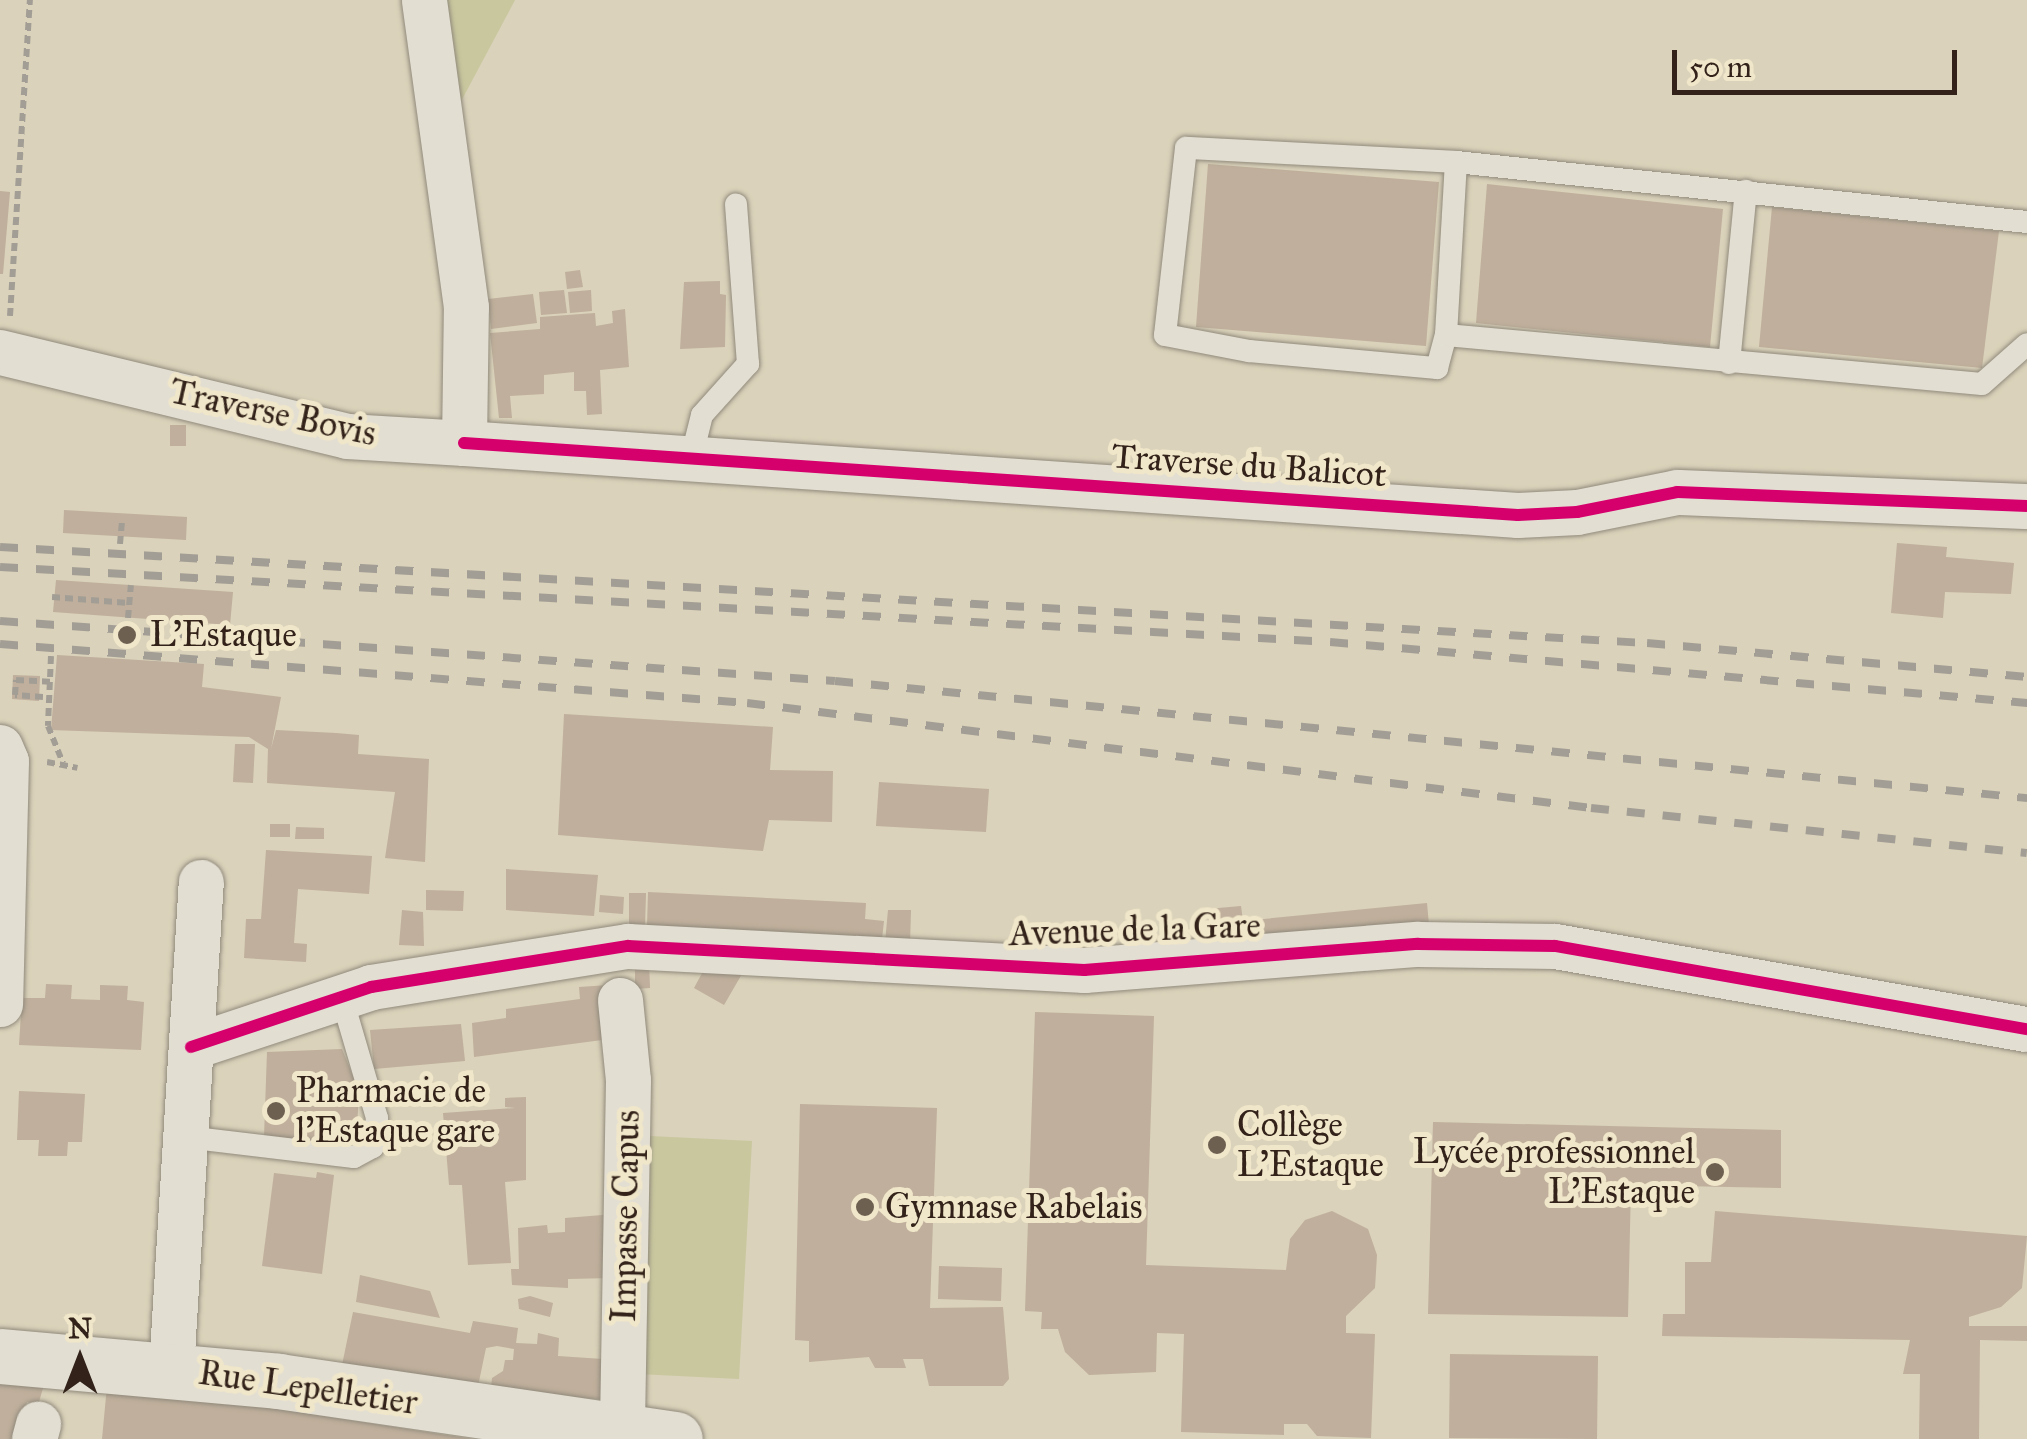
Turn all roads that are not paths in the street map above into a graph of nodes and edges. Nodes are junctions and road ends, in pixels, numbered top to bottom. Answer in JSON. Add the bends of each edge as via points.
{"nodes":[{"id":1,"x":424,"y":0,"type":"edge"},
{"id":2,"x":1456,"y":162,"type":"junction"},
{"id":3,"x":1746,"y":191,"type":"junction"},
{"id":4,"x":736,"y":204,"type":"dead end"},
{"id":5,"x":2027,"y":222,"type":"edge"},
{"id":6,"x":1446,"y":336,"type":"junction"},
{"id":7,"x":2027,"y":344,"type":"edge"},
{"id":8,"x":5,"y":352,"type":"edge"},
{"id":9,"x":1729,"y":363,"type":"junction"},
{"id":10,"x":464,"y":443,"type":"junction"},
{"id":11,"x":691,"y":459,"type":"junction"},
{"id":12,"x":2027,"y":506,"type":"edge"},
{"id":13,"x":0,"y":748,"type":"edge"},
{"id":14,"x":201,"y":882,"type":"dead end"},
{"id":15,"x":341,"y":995,"type":"junction"},
{"id":16,"x":620,"y":1000,"type":"dead end"},
{"id":17,"x":0,"y":1004,"type":"edge"},
{"id":18,"x":2027,"y":1029,"type":"edge"},
{"id":19,"x":191,"y":1047,"type":"junction"},
{"id":20,"x":186,"y":1137,"type":"junction"},
{"id":21,"x":0,"y":1356,"type":"edge"},
{"id":22,"x":171,"y":1369,"type":"junction"},
{"id":23,"x":648,"y":1436,"type":"edge"}],
"edges":[{"from":1,"to":10,"type":"street","via":[[466,307]]},
{"from":2,"to":3,"type":"lane"},
{"from":2,"to":6,"type":"lane"},
{"from":2,"to":6,"type":"lane","via":[[1186,148],[1164,336],[1249,351],[1438,368]]},
{"from":3,"to":5,"type":"lane"},
{"from":3,"to":9,"type":"lane"},
{"from":4,"to":11,"type":"lane","via":[[748,364],[702,415]]},
{"from":6,"to":9,"type":"lane"},
{"from":7,"to":9,"type":"lane","via":[[1982,384]]},
{"from":8,"to":10,"type":"street","name":"Traverse Bovis","via":[[347,436]]},
{"from":10,"to":11,"type":"street","name":"Traverse du Balicot"},
{"from":11,"to":12,"type":"street","name":"Traverse du Balicot","via":[[1518,515],[1577,512],[1678,492]]},
{"from":13,"to":17,"type":"street","via":[[6,761]]},
{"from":14,"to":19,"type":"street"},
{"from":15,"to":18,"type":"street","name":"Avenue de la Gare","via":[[628,946],[1084,970],[1418,944],[1555,946]]},
{"from":15,"to":19,"type":"street","name":"Avenue de la Gare"},
{"from":15,"to":20,"type":"lane","via":[[376,1118],[373,1147],[354,1157]]},
{"from":16,"to":23,"type":"street","name":"Impasse Capus"},
{"from":19,"to":20,"type":"street"},
{"from":20,"to":22,"type":"street"},
{"from":21,"to":22,"type":"street","name":"Rue Lepelletier"},
{"from":22,"to":23,"type":"street","name":"Rue Lepelletier"}]}
